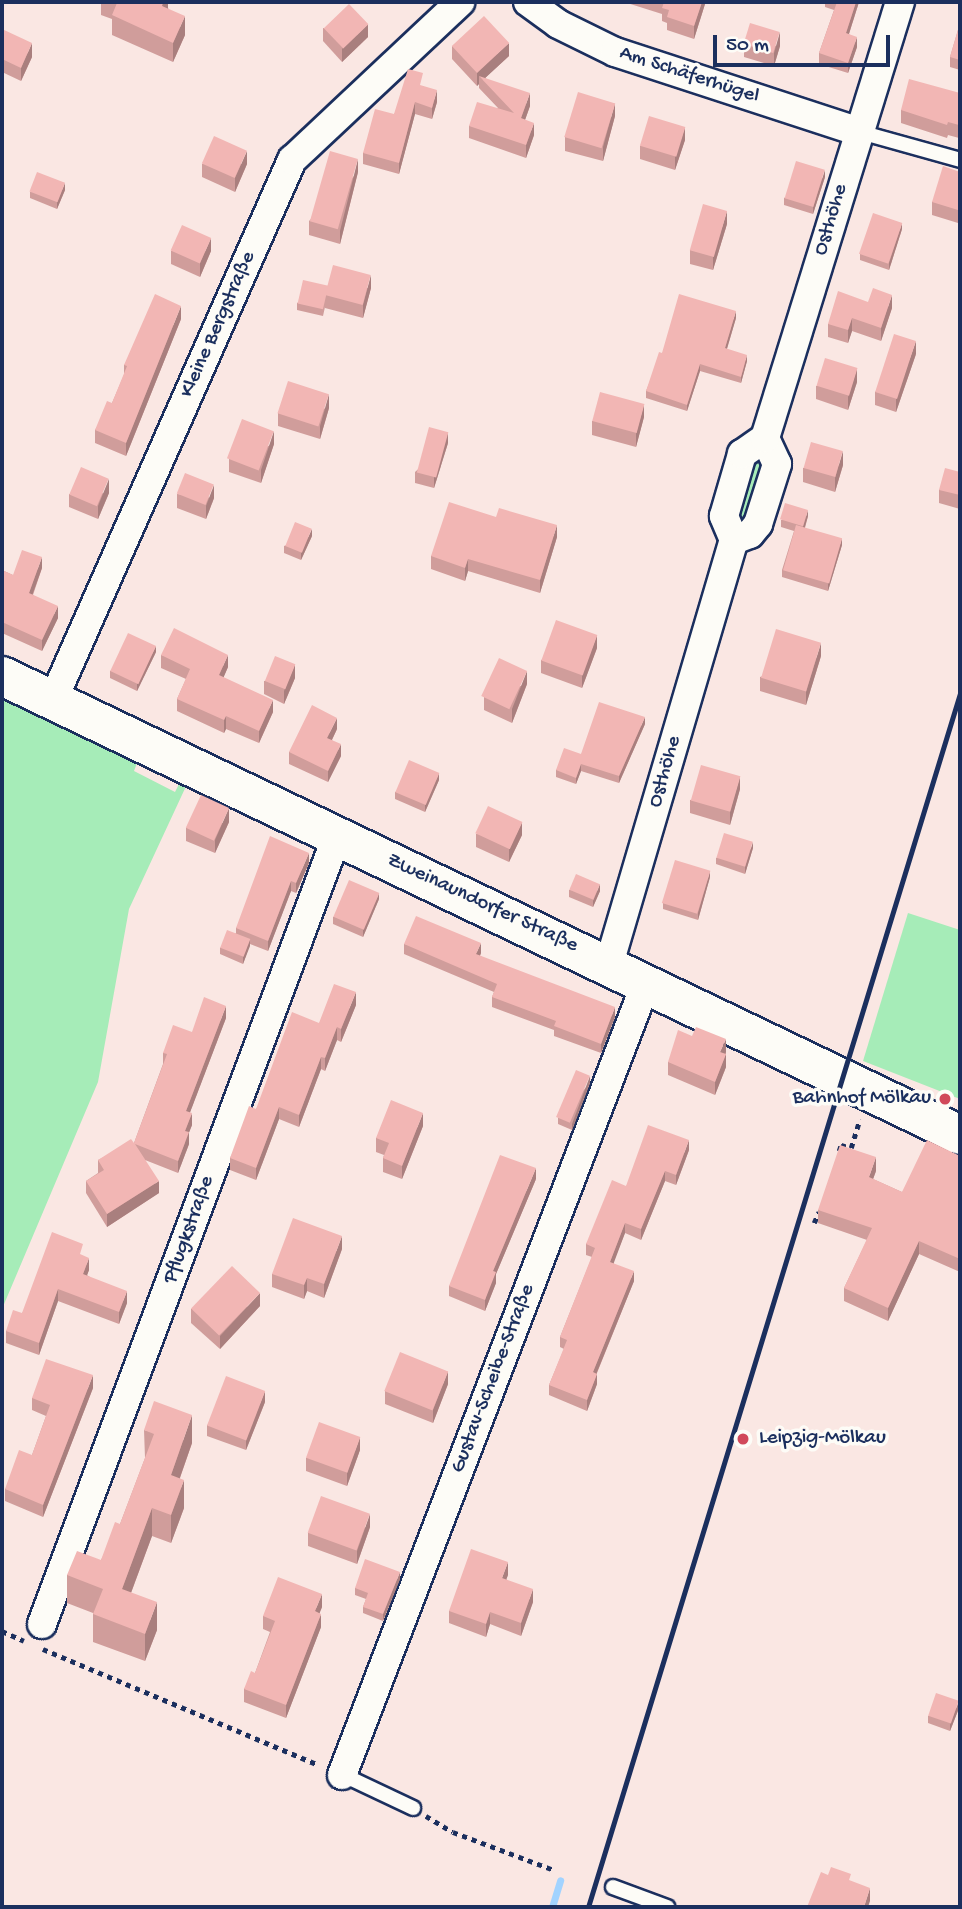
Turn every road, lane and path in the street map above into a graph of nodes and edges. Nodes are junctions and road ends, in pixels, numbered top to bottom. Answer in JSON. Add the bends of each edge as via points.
{"nodes":[{"id":1,"x":460,"y":2,"type":"edge"},
{"id":2,"x":528,"y":2,"type":"edge"},
{"id":3,"x":900,"y":2,"type":"edge"},
{"id":4,"x":860,"y":132,"type":"junction"},
{"id":5,"x":960,"y":160,"type":"edge"},
{"id":6,"x":2,"y":676,"type":"edge"},
{"id":7,"x":53,"y":700,"type":"junction"},
{"id":8,"x":337,"y":836,"type":"junction"},
{"id":9,"x":609,"y":964,"type":"junction"},
{"id":10,"x":646,"y":982,"type":"junction"},
{"id":11,"x":872,"y":1092,"type":"junction"},
{"id":12,"x":960,"y":1135,"type":"edge"},
{"id":13,"x":836,"y":1158,"type":"edge"},
{"id":14,"x":820,"y":1210,"type":"edge"},
{"id":15,"x":814,"y":1223,"type":"dead end"},
{"id":16,"x":42,"y":1624,"type":"joint"},
{"id":17,"x":336,"y":1772,"type":"junction"},
{"id":18,"x":413,"y":1808,"type":"joint"},
{"id":19,"x":554,"y":1870,"type":"dead end"},
{"id":20,"x":613,"y":1887,"type":"dead end"},
{"id":21,"x":667,"y":1907,"type":"edge"}],
"edges":[{"from":1,"to":7,"type":"street","name":"Kleine Bergstraße","via":[[292,160]]},
{"from":2,"to":4,"type":"street","name":"Am Schäferhügel","via":[[558,24],[615,52]]},
{"from":3,"to":4,"type":"street","name":"Osthöhe"},
{"from":4,"to":5,"type":"lane"},
{"from":4,"to":9,"type":"street","name":"Osthöhe","via":[[765,438],[742,454],[724,516],[734,540]]},
{"from":6,"to":7,"type":"street","name":"Zweinaundorfer Straße"},
{"from":7,"to":8,"type":"street","name":"Zweinaundorfer Straße"},
{"from":8,"to":9,"type":"street","name":"Zweinaundorfer Straße"},
{"from":8,"to":16,"type":"street","name":"Pflugkstraße"},
{"from":9,"to":10,"type":"street","name":"Zweinaundorfer Straße"},
{"from":10,"to":11,"type":"street","name":"Zweinaundorfer Straße"},
{"from":10,"to":17,"type":"street","name":"Gustav-Scheibe-Straße"},
{"from":11,"to":12,"type":"street","name":"Zweinaundorfer Straße"},
{"from":11,"to":13,"type":"path","via":[[851,1148],[841,1145]]},
{"from":14,"to":15,"type":"path"},
{"from":16,"to":17,"type":"path","via":[[35,1645]]},
{"from":17,"to":18,"type":"lane"},
{"from":18,"to":19,"type":"path","via":[[453,1832]]},
{"from":20,"to":21,"type":"lane"}]}
